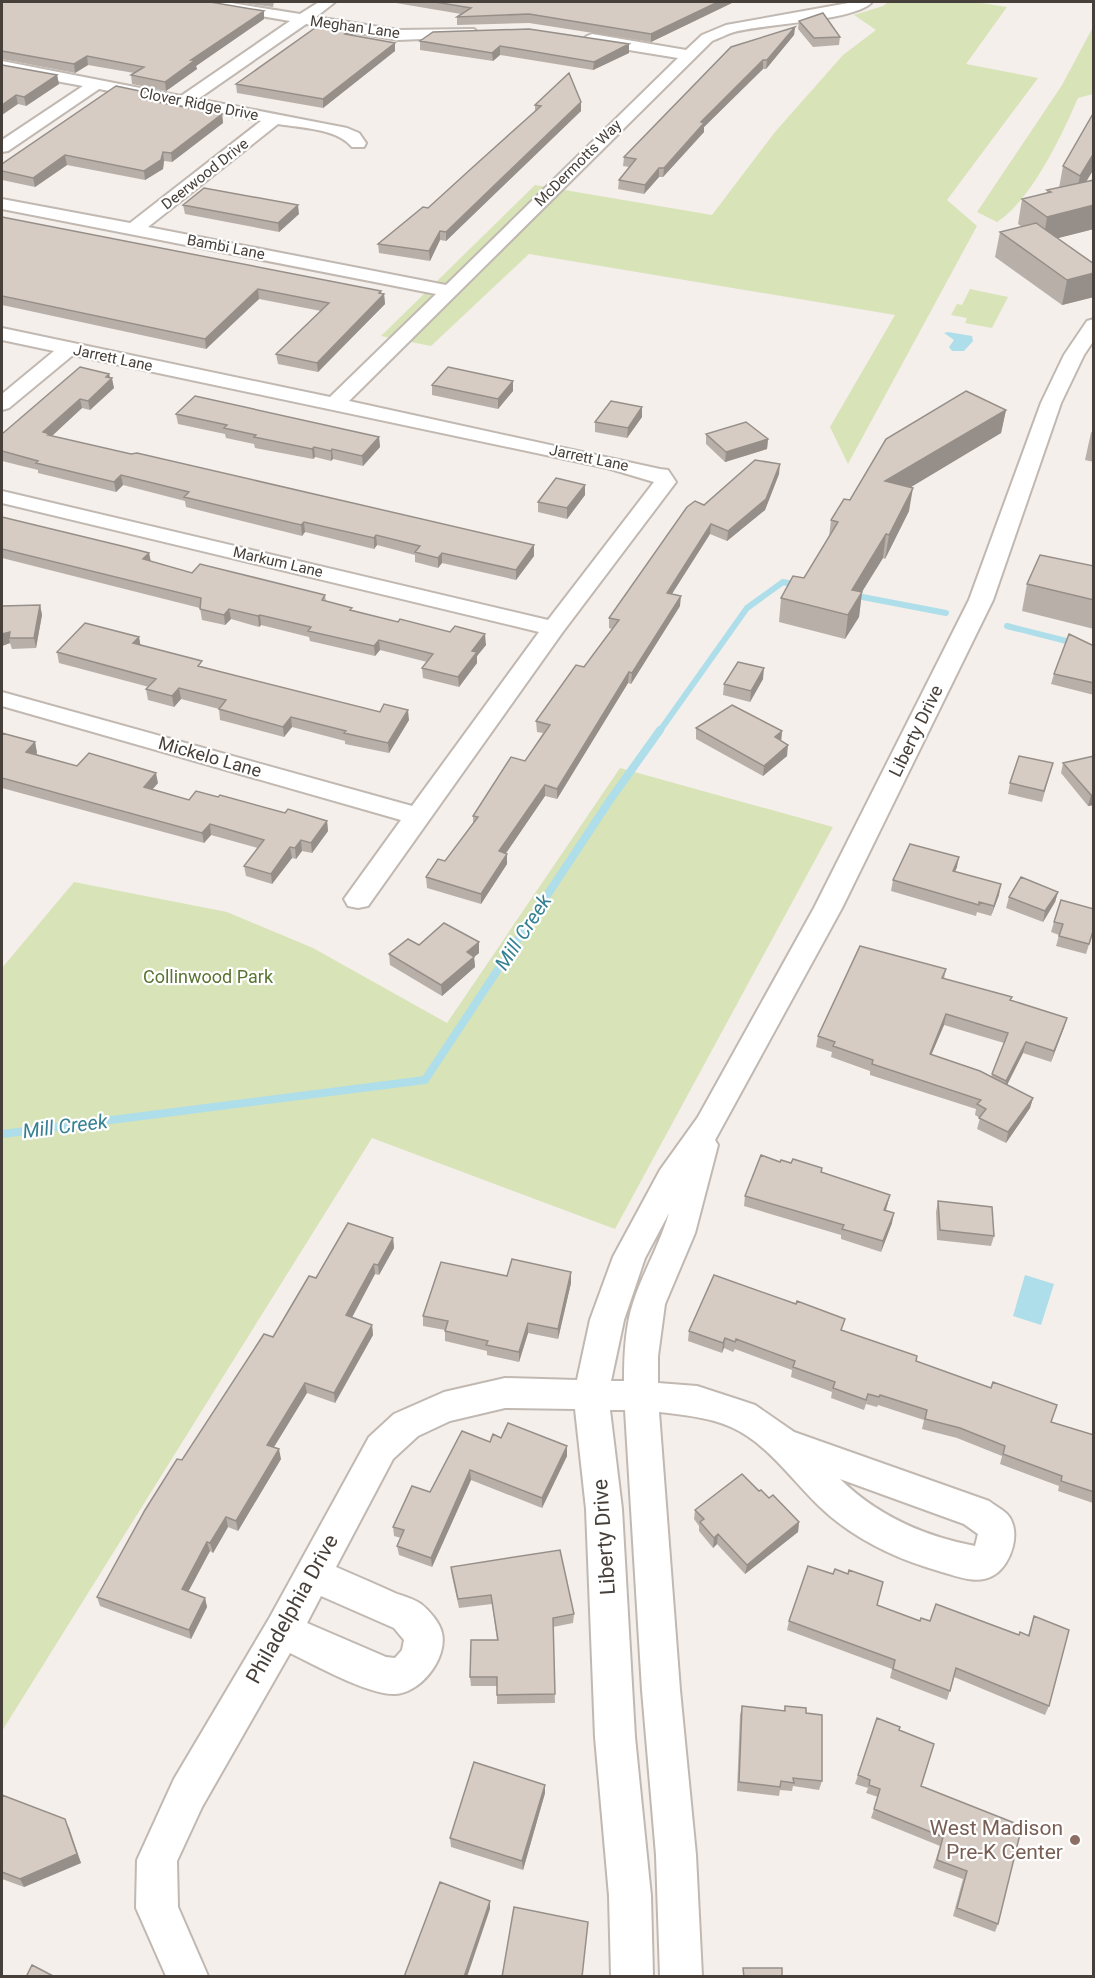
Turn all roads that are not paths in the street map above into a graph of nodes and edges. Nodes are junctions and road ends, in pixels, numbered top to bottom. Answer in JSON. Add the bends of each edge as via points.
{"nodes":[{"id":1,"x":202,"y":2,"type":"edge"},
{"id":2,"x":327,"y":2,"type":"edge"},
{"id":3,"x":865,"y":2,"type":"edge"},
{"id":4,"x":303,"y":19,"type":"junction"},
{"id":5,"x":482,"y":32,"type":"edge"},
{"id":6,"x":576,"y":36,"type":"edge"},
{"id":7,"x":688,"y":55,"type":"junction"},
{"id":8,"x":2,"y":66,"type":"edge"},
{"id":9,"x":98,"y":84,"type":"junction"},
{"id":10,"x":184,"y":101,"type":"junction"},
{"id":11,"x":275,"y":118,"type":"junction"},
{"id":12,"x":358,"y":143,"type":"dead end"},
{"id":13,"x":2,"y":147,"type":"edge"},
{"id":14,"x":2,"y":204,"type":"edge"},
{"id":15,"x":134,"y":229,"type":"junction"},
{"id":16,"x":450,"y":291,"type":"junction"},
{"id":17,"x":1094,"y":325,"type":"edge"},
{"id":18,"x":2,"y":334,"type":"edge"},
{"id":19,"x":69,"y":349,"type":"junction"},
{"id":20,"x":2,"y":404,"type":"edge"},
{"id":21,"x":335,"y":404,"type":"junction"},
{"id":22,"x":2,"y":497,"type":"edge"},
{"id":23,"x":554,"y":628,"type":"junction"},
{"id":24,"x":2,"y":699,"type":"edge"},
{"id":25,"x":417,"y":816,"type":"junction"},
{"id":26,"x":358,"y":899,"type":"dead end"},
{"id":27,"x":709,"y":1125,"type":"junction"},
{"id":28,"x":591,"y":1395,"type":"junction"},
{"id":29,"x":641,"y":1396,"type":"junction"},
{"id":30,"x":782,"y":1443,"type":"junction"},
{"id":31,"x":313,"y":1575,"type":"junction"},
{"id":32,"x":283,"y":1630,"type":"junction"},
{"id":33,"x":187,"y":1977,"type":"edge"},
{"id":34,"x":632,"y":1977,"type":"edge"},
{"id":35,"x":681,"y":1977,"type":"edge"}],
"edges":[{"from":1,"to":4,"type":"street","name":"Meghan Lane"},
{"from":2,"to":4,"type":"street"},
{"from":3,"to":7,"type":"street","name":"McDermotts Way","via":[[851,9],[731,28],[706,38]]},
{"from":4,"to":5,"type":"street","name":"Meghan Lane","via":[[398,35]]},
{"from":4,"to":10,"type":"street"},
{"from":6,"to":7,"type":"street"},
{"from":7,"to":16,"type":"street","name":"McDermotts Way"},
{"from":8,"to":9,"type":"street","name":"Clover Ridge Drive"},
{"from":9,"to":10,"type":"street","name":"Clover Ridge Drive"},
{"from":9,"to":13,"type":"street"},
{"from":10,"to":11,"type":"street","name":"Clover Ridge Drive"},
{"from":11,"to":12,"type":"street","name":"Clover Ridge Drive","via":[[341,131]]},
{"from":11,"to":15,"type":"street","name":"Deerwood Drive"},
{"from":14,"to":15,"type":"street","name":"Bambi Lane"},
{"from":15,"to":16,"type":"street","name":"Bambi Lane"},
{"from":16,"to":21,"type":"street","name":"McDermotts Way"},
{"from":17,"to":27,"type":"street","name":"Liberty Drive","via":[[1074,355],[1051,403],[981,600],[828,908]]},
{"from":18,"to":19,"type":"street","name":"Jarrett Lane"},
{"from":19,"to":20,"type":"street"},
{"from":19,"to":21,"type":"street","name":"Jarrett Lane"},
{"from":21,"to":23,"type":"street","name":"Jarrett Lane","via":[[660,475],[665,482]]},
{"from":22,"to":23,"type":"street","name":"Markum Lane"},
{"from":23,"to":25,"type":"street","name":"Jarrett Lane"},
{"from":24,"to":25,"type":"street","name":"Mickelo Lane"},
{"from":25,"to":26,"type":"street","name":"Jarrett Lane"},
{"from":27,"to":28,"type":"street","name":"Liberty Drive","via":[[671,1179],[629,1257],[607,1320]]},
{"from":27,"to":29,"type":"street","name":"Liberty Drive","via":[[679,1233],[649,1304],[641,1356]]},
{"from":28,"to":29,"type":"street","name":"Philadelphia Drive"},
{"from":28,"to":31,"type":"street","name":"Philadelphia Drive","via":[[505,1393],[444,1407],[406,1425],[381,1448]]},
{"from":28,"to":34,"type":"street","name":"Liberty Drive","via":[[604,1509]]},
{"from":29,"to":30,"type":"street","name":"Philadelphia Drive","via":[[697,1401],[743,1416]]},
{"from":29,"to":35,"type":"street","name":"Liberty Drive","via":[[676,1855]]},
{"from":30,"to":30,"type":"street","via":[[976,1512],[995,1526],[997,1544],[980,1564],[948,1558],[890,1537],[849,1511]]},
{"from":31,"to":32,"type":"street","name":"Philadelphia Drive"},
{"from":31,"to":32,"type":"street","via":[[407,1616],[424,1634],[422,1655],[410,1670],[393,1676],[375,1672]]},
{"from":32,"to":33,"type":"street","name":"Philadelphia Drive","via":[[188,1793],[157,1860],[157,1908]]}]}
